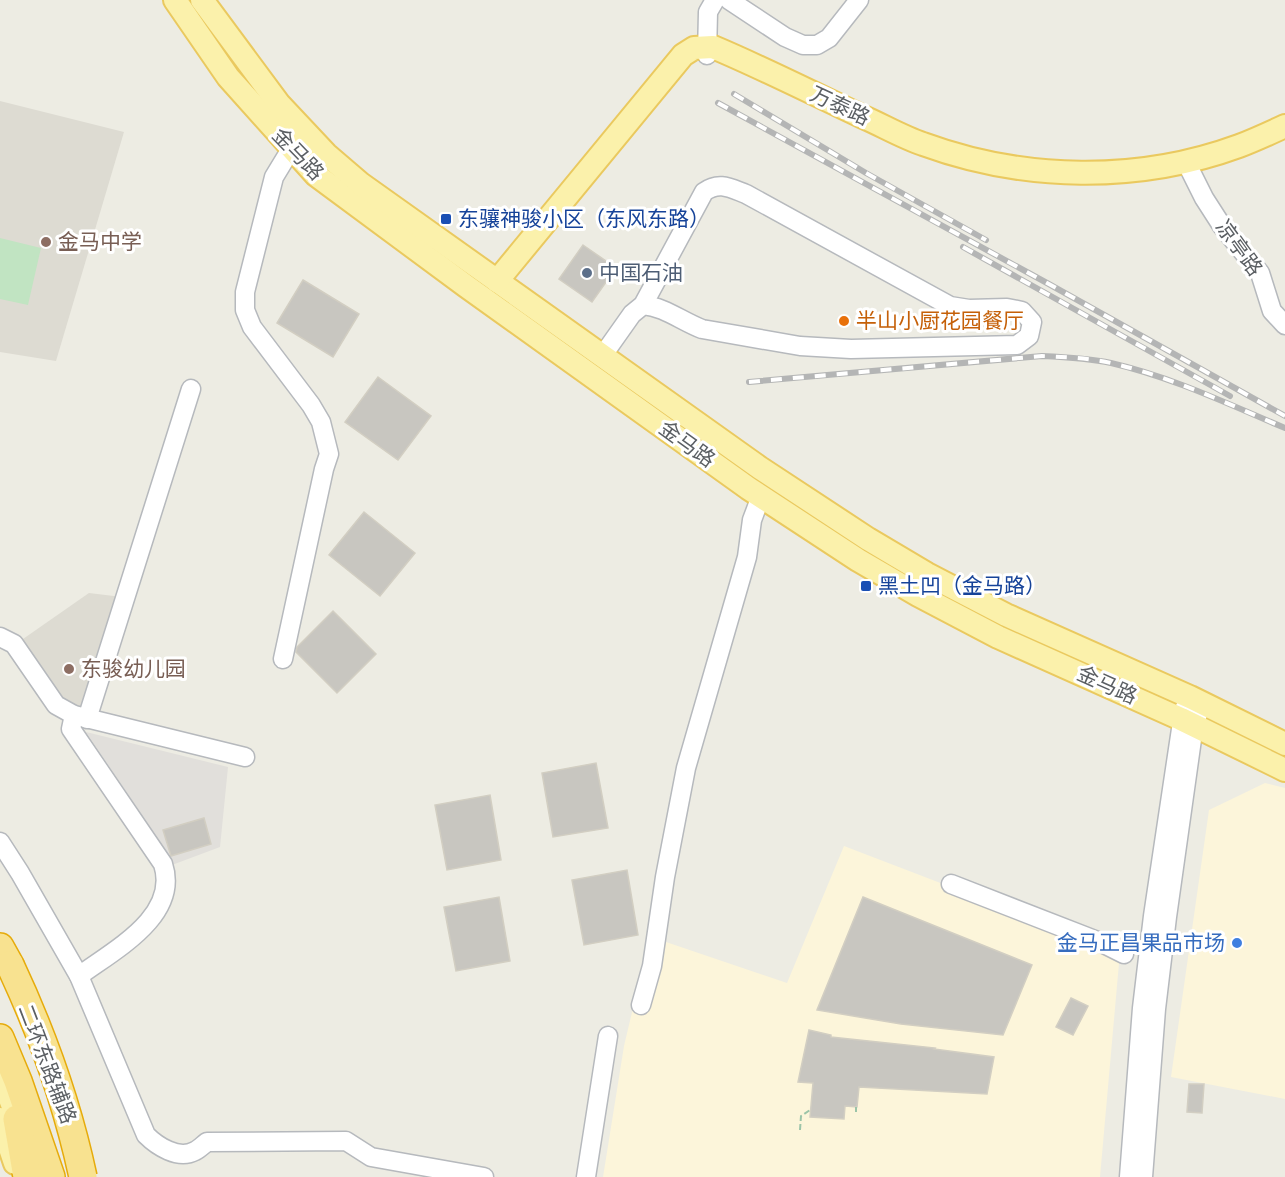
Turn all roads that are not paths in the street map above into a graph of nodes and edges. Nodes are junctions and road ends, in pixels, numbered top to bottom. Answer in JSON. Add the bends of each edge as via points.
{"nodes":[{"id":1,"x":175,"y":0,"type":"edge"},
{"id":2,"x":202,"y":0,"type":"edge"},
{"id":3,"x":715,"y":0,"type":"edge"},
{"id":4,"x":859,"y":0,"type":"edge"},
{"id":5,"x":733,"y":3,"type":"edge"},
{"id":6,"x":707,"y":44,"type":"junction"},
{"id":7,"x":1285,"y":126,"type":"edge"},
{"id":8,"x":1285,"y":136,"type":"edge"},
{"id":9,"x":291,"y":149,"type":"junction"},
{"id":10,"x":1190,"y":170,"type":"junction"},
{"id":11,"x":502,"y":284,"type":"junction"},
{"id":12,"x":643,"y":305,"type":"junction"},
{"id":13,"x":1285,"y":325,"type":"edge"},
{"id":14,"x":603,"y":355,"type":"junction"},
{"id":15,"x":191,"y":389,"type":"dead end"},
{"id":16,"x":761,"y":496,"type":"junction"},
{"id":17,"x":0,"y":637,"type":"edge"},
{"id":18,"x":283,"y":659,"type":"dead end"},
{"id":19,"x":1197,"y":700,"type":"junction"},
{"id":20,"x":81,"y":717,"type":"junction"},
{"id":21,"x":1188,"y":722,"type":"junction"},
{"id":22,"x":1285,"y":744,"type":"edge"},
{"id":23,"x":245,"y":757,"type":"dead end"},
{"id":24,"x":1285,"y":770,"type":"edge"},
{"id":25,"x":0,"y":842,"type":"edge"},
{"id":26,"x":951,"y":884,"type":"dead end"},
{"id":27,"x":0,"y":947,"type":"edge"},
{"id":28,"x":0,"y":954,"type":"edge"},
{"id":29,"x":1124,"y":954,"type":"dead end"},
{"id":30,"x":79,"y":976,"type":"junction"},
{"id":31,"x":641,"y":1005,"type":"dead end"},
{"id":32,"x":0,"y":1029,"type":"edge"},
{"id":33,"x":608,"y":1036,"type":"dead end"},
{"id":34,"x":0,"y":1038,"type":"edge"},
{"id":35,"x":0,"y":1071,"type":"edge"},
{"id":36,"x":0,"y":1112,"type":"edge"},
{"id":37,"x":0,"y":1119,"type":"edge"},
{"id":38,"x":0,"y":1160,"type":"edge"},
{"id":39,"x":29,"y":1166,"type":"edge"},
{"id":40,"x":6,"y":1177,"type":"edge"},
{"id":41,"x":20,"y":1177,"type":"edge"},
{"id":42,"x":37,"y":1177,"type":"edge"},
{"id":43,"x":51,"y":1177,"type":"edge"},
{"id":44,"x":55,"y":1177,"type":"edge"},
{"id":45,"x":87,"y":1177,"type":"edge"},
{"id":46,"x":484,"y":1177,"type":"edge"},
{"id":47,"x":586,"y":1177,"type":"edge"},
{"id":48,"x":1129,"y":1177,"type":"edge"},
{"id":49,"x":1143,"y":1177,"type":"edge"}],
"edges":[{"from":1,"to":9,"type":"main road","name":"金马路","via":[[228,76]]},
{"from":2,"to":11,"type":"main road","name":"金马路","via":[[279,104],[326,154],[361,184]]},
{"from":3,"to":6,"type":"street","via":[[708,12]]},
{"from":4,"to":5,"type":"street","via":[[829,38],[817,45],[785,38]]},
{"from":5,"to":6,"type":"street"},
{"from":6,"to":7,"type":"main road","name":"万泰路","via":[[921,144],[1017,168],[1095,174],[1142,169],[1195,159]]},
{"from":6,"to":10,"type":"main road","name":"万泰路","via":[[918,152],[956,165],[1016,177],[1095,183]]},
{"from":6,"to":11,"type":"main road"},
{"from":8,"to":10,"type":"main road","name":"万泰路","via":[[1243,155]]},
{"from":9,"to":16,"type":"main road","name":"金马路","via":[[316,175],[362,210]]},
{"from":9,"to":18,"type":"street","via":[[274,177],[245,292],[245,310],[252,327],[311,405],[321,422],[329,454]]},
{"from":10,"to":13,"type":"street","name":"凉亭路","via":[[1222,226],[1260,273],[1272,311]]},
{"from":11,"to":14,"type":"main road","name":"金马路"},
{"from":12,"to":12,"type":"street","via":[[657,306],[702,329],[800,346],[851,349],[1017,345],[1029,336],[1032,322],[1022,311],[1007,308],[950,306],[725,185],[704,192]]},
{"from":12,"to":14,"type":"street"},
{"from":14,"to":19,"type":"main road","name":"金马路","via":[[760,468],[927,574],[1006,615]]},
{"from":15,"to":20,"type":"street"},
{"from":16,"to":21,"type":"main road","name":"金马路","via":[[918,595],[998,637]]},
{"from":16,"to":31,"type":"street","via":[[686,768],[652,966]]},
{"from":17,"to":20,"type":"street","via":[[14,644],[56,705]]},
{"from":19,"to":21,"type":"street"},
{"from":19,"to":22,"type":"main road","name":"金马路"},
{"from":20,"to":23,"type":"street"},
{"from":20,"to":30,"type":"street","via":[[71,729],[163,864],[167,876],[161,906],[150,921]]},
{"from":21,"to":24,"type":"main road","name":"金马路"},
{"from":21,"to":48,"type":"street","via":[[1152,915]]},
{"from":21,"to":49,"type":"street","via":[[1156,1009]]},
{"from":25,"to":30,"type":"street"},
{"from":26,"to":29,"type":"street"},
{"from":27,"to":45,"type":"highway","bridge":true,"via":[[41,1033]]},
{"from":28,"to":45,"type":"main road","name":"二环东路辅路","via":[[43,1047]]},
{"from":30,"to":46,"type":"street","via":[[146,1135],[157,1146],[193,1153],[207,1143],[346,1141],[370,1157]]},
{"from":32,"to":44,"type":"main road"},
{"from":33,"to":47,"type":"street"},
{"from":34,"to":43,"type":"highway"},
{"from":35,"to":39,"type":"highway"},
{"from":36,"to":39,"type":"main road","via":[[23,1140]]},
{"from":37,"to":41,"type":"main road"},
{"from":38,"to":40,"type":"main road"},
{"from":39,"to":42,"type":"main road"}]}
